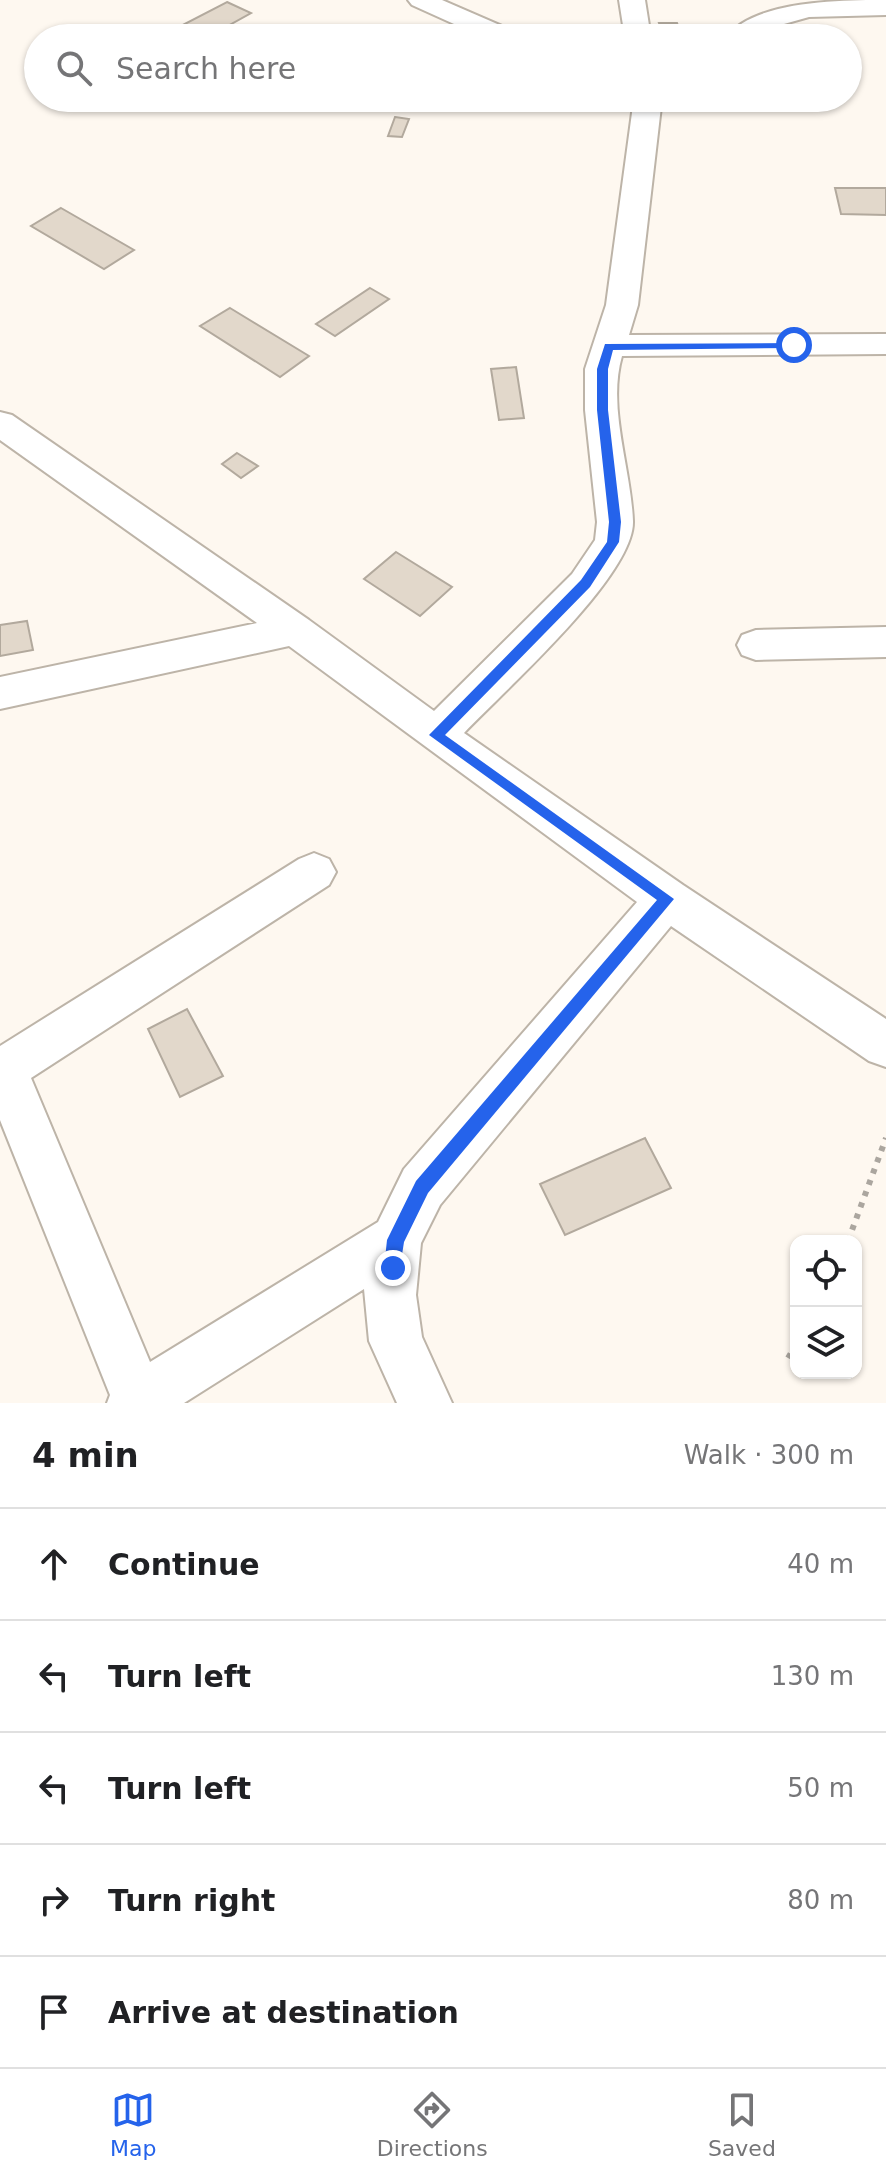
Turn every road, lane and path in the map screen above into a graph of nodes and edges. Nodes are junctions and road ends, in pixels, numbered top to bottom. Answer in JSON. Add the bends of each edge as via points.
{"nodes":[{"id":1,"x":421,"y":0,"type":"edge"},
{"id":2,"x":632,"y":0,"type":"edge"},
{"id":3,"x":886,"y":7,"type":"edge"},
{"id":4,"x":475,"y":24,"type":"edge"},
{"id":5,"x":636,"y":24,"type":"edge"},
{"id":6,"x":759,"y":24,"type":"edge"},
{"id":7,"x":646,"y":112,"type":"edge"},
{"id":8,"x":886,"y":344,"type":"edge"},
{"id":9,"x":609,"y":346,"type":"junction"},
{"id":10,"x":0,"y":423,"type":"edge"},
{"id":11,"x":295,"y":630,"type":"junction"},
{"id":12,"x":886,"y":642,"type":"edge"},
{"id":13,"x":756,"y":645,"type":"dead end"},
{"id":14,"x":0,"y":693,"type":"edge"},
{"id":15,"x":436,"y":735,"type":"junction"},
{"id":16,"x":314,"y":872,"type":"dead end"},
{"id":17,"x":667,"y":899,"type":"junction"},
{"id":18,"x":886,"y":1045,"type":"edge"},
{"id":19,"x":2,"y":1071,"type":"edge"},
{"id":20,"x":886,"y":1138,"type":"edge"},
{"id":21,"x":850,"y":1235,"type":"edge"},
{"id":22,"x":396,"y":1240,"type":"junction"},
{"id":23,"x":790,"y":1355,"type":"edge"},
{"id":24,"x":788,"y":1358,"type":"dead end"},
{"id":25,"x":136,"y":1402,"type":"edge"},
{"id":26,"x":425,"y":1403,"type":"edge"}],
"edges":[{"from":1,"to":4,"type":"street"},
{"from":2,"to":5,"type":"street"},
{"from":3,"to":6,"type":"street","via":[[800,10]]},
{"from":7,"to":9,"type":"street","via":[[622,305]]},
{"from":8,"to":9,"type":"street"},
{"from":9,"to":15,"type":"street","via":[[602,369],[602,410],[613,542],[585,584]]},
{"from":10,"to":11,"type":"street"},
{"from":11,"to":14,"type":"street"},
{"from":11,"to":15,"type":"street"},
{"from":12,"to":13,"type":"street"},
{"from":15,"to":17,"type":"street"},
{"from":16,"to":19,"type":"street"},
{"from":17,"to":18,"type":"street"},
{"from":17,"to":22,"type":"street","via":[[422,1187]]},
{"from":19,"to":25,"type":"street"},
{"from":20,"to":21,"type":"path"},
{"from":22,"to":25,"type":"street"},
{"from":22,"to":26,"type":"street","via":[[390,1295],[396,1341]]},
{"from":23,"to":24,"type":"path"}]}
